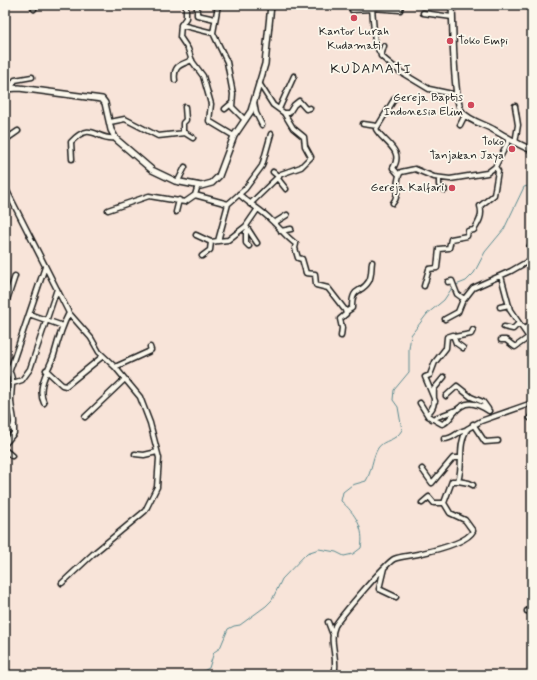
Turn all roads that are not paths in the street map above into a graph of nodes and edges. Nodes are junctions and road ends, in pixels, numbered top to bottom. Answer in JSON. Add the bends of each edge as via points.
{"nodes":[{"id":1,"x":186,"y":5,"type":"edge"},
{"id":2,"x":197,"y":5,"type":"edge"},
{"id":3,"x":218,"y":5,"type":"edge"},
{"id":4,"x":271,"y":5,"type":"edge"},
{"id":5,"x":401,"y":5,"type":"edge"},
{"id":6,"x":452,"y":5,"type":"edge"},
{"id":7,"x":372,"y":7,"type":"edge"},
{"id":8,"x":352,"y":10,"type":"dead end"},
{"id":9,"x":423,"y":13,"type":"dead end"},
{"id":10,"x":452,"y":17,"type":"junction"},
{"id":11,"x":215,"y":19,"type":"junction"},
{"id":12,"x":181,"y":25,"type":"junction"},
{"id":13,"x":213,"y":33,"type":"junction"},
{"id":14,"x":384,"y":46,"type":"dead end"},
{"id":15,"x":381,"y":56,"type":"junction"},
{"id":16,"x":192,"y":60,"type":"junction"},
{"id":17,"x":294,"y":76,"type":"dead end"},
{"id":18,"x":32,"y":77,"type":"dead end"},
{"id":19,"x":175,"y":80,"type":"dead end"},
{"id":20,"x":259,"y":83,"type":"junction"},
{"id":21,"x":8,"y":88,"type":"edge"},
{"id":22,"x":457,"y":95,"type":"junction"},
{"id":23,"x":395,"y":98,"type":"dead end"},
{"id":24,"x":254,"y":102,"type":"junction"},
{"id":25,"x":232,"y":103,"type":"junction"},
{"id":26,"x":515,"y":106,"type":"dead end"},
{"id":27,"x":185,"y":107,"type":"dead end"},
{"id":28,"x":310,"y":108,"type":"dead end"},
{"id":29,"x":225,"y":109,"type":"dead end"},
{"id":30,"x":279,"y":109,"type":"junction"},
{"id":31,"x":284,"y":113,"type":"junction"},
{"id":32,"x":465,"y":115,"type":"junction"},
{"id":33,"x":245,"y":120,"type":"junction"},
{"id":34,"x":110,"y":122,"type":"junction"},
{"id":35,"x":363,"y":124,"type":"dead end"},
{"id":36,"x":262,"y":125,"type":"dead end"},
{"id":37,"x":460,"y":125,"type":"dead end"},
{"id":38,"x":377,"y":126,"type":"junction"},
{"id":39,"x":18,"y":131,"type":"dead end"},
{"id":40,"x":183,"y":133,"type":"junction"},
{"id":41,"x":271,"y":134,"type":"dead end"},
{"id":42,"x":234,"y":136,"type":"junction"},
{"id":43,"x":115,"y":138,"type":"junction"},
{"id":44,"x":193,"y":138,"type":"dead end"},
{"id":45,"x":5,"y":140,"type":"edge"},
{"id":46,"x":509,"y":140,"type":"junction"},
{"id":47,"x":515,"y":143,"type":"junction"},
{"id":48,"x":532,"y":150,"type":"edge"},
{"id":49,"x":72,"y":159,"type":"dead end"},
{"id":50,"x":186,"y":168,"type":"dead end"},
{"id":51,"x":495,"y":168,"type":"junction"},
{"id":52,"x":273,"y":172,"type":"dead end"},
{"id":53,"x":399,"y":175,"type":"junction"},
{"id":54,"x":279,"y":178,"type":"junction"},
{"id":55,"x":439,"y":178,"type":"junction"},
{"id":56,"x":178,"y":182,"type":"junction"},
{"id":57,"x":198,"y":185,"type":"junction"},
{"id":58,"x":5,"y":187,"type":"edge"},
{"id":59,"x":286,"y":189,"type":"dead end"},
{"id":60,"x":445,"y":190,"type":"dead end"},
{"id":61,"x":239,"y":194,"type":"junction"},
{"id":62,"x":195,"y":195,"type":"junction"},
{"id":63,"x":179,"y":200,"type":"junction"},
{"id":64,"x":392,"y":203,"type":"dead end"},
{"id":65,"x":228,"y":204,"type":"junction"},
{"id":66,"x":250,"y":204,"type":"junction"},
{"id":67,"x":108,"y":210,"type":"dead end"},
{"id":68,"x":257,"y":210,"type":"junction"},
{"id":69,"x":176,"y":212,"type":"dead end"},
{"id":70,"x":287,"y":215,"type":"dead end"},
{"id":71,"x":274,"y":223,"type":"junction"},
{"id":72,"x":247,"y":228,"type":"junction"},
{"id":73,"x":291,"y":229,"type":"dead end"},
{"id":74,"x":281,"y":231,"type":"junction"},
{"id":75,"x":196,"y":235,"type":"dead end"},
{"id":76,"x":211,"y":242,"type":"junction"},
{"id":77,"x":218,"y":242,"type":"junction"},
{"id":78,"x":258,"y":243,"type":"dead end"},
{"id":79,"x":249,"y":246,"type":"dead end"},
{"id":80,"x":202,"y":256,"type":"dead end"},
{"id":81,"x":532,"y":259,"type":"edge"},
{"id":82,"x":372,"y":262,"type":"dead end"},
{"id":83,"x":45,"y":267,"type":"junction"},
{"id":84,"x":15,"y":276,"type":"dead end"},
{"id":85,"x":501,"y":276,"type":"junction"},
{"id":86,"x":448,"y":282,"type":"dead end"},
{"id":87,"x":424,"y":286,"type":"dead end"},
{"id":88,"x":57,"y":289,"type":"junction"},
{"id":89,"x":464,"y":299,"type":"junction"},
{"id":90,"x":509,"y":304,"type":"junction"},
{"id":91,"x":5,"y":306,"type":"edge"},
{"id":92,"x":500,"y":307,"type":"dead end"},
{"id":93,"x":69,"y":312,"type":"junction"},
{"id":94,"x":346,"y":312,"type":"junction"},
{"id":95,"x":29,"y":314,"type":"junction"},
{"id":96,"x":445,"y":319,"type":"dead end"},
{"id":97,"x":46,"y":321,"type":"junction"},
{"id":98,"x":519,"y":323,"type":"junction"},
{"id":99,"x":532,"y":324,"type":"edge"},
{"id":100,"x":62,"y":326,"type":"junction"},
{"id":101,"x":504,"y":327,"type":"dead end"},
{"id":102,"x":524,"y":329,"type":"junction"},
{"id":103,"x":473,"y":330,"type":"dead end"},
{"id":104,"x":340,"y":336,"type":"dead end"},
{"id":105,"x":531,"y":337,"type":"edge"},
{"id":106,"x":454,"y":338,"type":"junction"},
{"id":107,"x":501,"y":340,"type":"dead end"},
{"id":108,"x":150,"y":347,"type":"dead end"},
{"id":109,"x":463,"y":348,"type":"dead end"},
{"id":110,"x":103,"y":356,"type":"junction"},
{"id":111,"x":5,"y":366,"type":"edge"},
{"id":112,"x":115,"y":367,"type":"junction"},
{"id":113,"x":10,"y":370,"type":"junction"},
{"id":114,"x":46,"y":370,"type":"junction"},
{"id":115,"x":444,"y":377,"type":"dead end"},
{"id":116,"x":125,"y":379,"type":"junction"},
{"id":117,"x":12,"y":384,"type":"junction"},
{"id":118,"x":446,"y":396,"type":"dead end"},
{"id":119,"x":435,"y":401,"type":"junction"},
{"id":120,"x":44,"y":403,"type":"dead end"},
{"id":121,"x":420,"y":403,"type":"dead end"},
{"id":122,"x":532,"y":403,"type":"edge"},
{"id":123,"x":456,"y":410,"type":"junction"},
{"id":124,"x":489,"y":411,"type":"junction"},
{"id":125,"x":427,"y":414,"type":"junction"},
{"id":126,"x":492,"y":416,"type":"junction"},
{"id":127,"x":85,"y":417,"type":"dead end"},
{"id":128,"x":432,"y":419,"type":"junction"},
{"id":129,"x":473,"y":424,"type":"junction"},
{"id":130,"x":14,"y":425,"type":"junction"},
{"id":131,"x":467,"y":430,"type":"junction"},
{"id":132,"x":5,"y":432,"type":"edge"},
{"id":133,"x":444,"y":439,"type":"dead end"},
{"id":134,"x":498,"y":441,"type":"dead end"},
{"id":135,"x":5,"y":444,"type":"edge"},
{"id":136,"x":5,"y":450,"type":"edge"},
{"id":137,"x":158,"y":452,"type":"junction"},
{"id":138,"x":135,"y":454,"type":"dead end"},
{"id":139,"x":12,"y":456,"type":"dead end"},
{"id":140,"x":460,"y":458,"type":"junction"},
{"id":141,"x":422,"y":470,"type":"dead end"},
{"id":142,"x":458,"y":481,"type":"junction"},
{"id":143,"x":473,"y":486,"type":"dead end"},
{"id":144,"x":444,"y":503,"type":"junction"},
{"id":145,"x":422,"y":504,"type":"dead end"},
{"id":146,"x":384,"y":568,"type":"junction"},
{"id":147,"x":62,"y":583,"type":"dead end"},
{"id":148,"x":396,"y":597,"type":"dead end"},
{"id":149,"x":527,"y":611,"type":"dead end"},
{"id":150,"x":532,"y":612,"type":"edge"},
{"id":151,"x":328,"y":622,"type":"dead end"},
{"id":152,"x":333,"y":635,"type":"junction"},
{"id":153,"x":334,"y":675,"type":"edge"}],
"edges":[{"from":1,"to":12,"type":"street","via":[[186,18]]},
{"from":2,"to":11,"type":"street","via":[[197,15]]},
{"from":3,"to":11,"type":"street"},
{"from":4,"to":20,"type":"street","via":[[265,64]]},
{"from":5,"to":7,"type":"street","via":[[400,10]]},
{"from":6,"to":10,"type":"street"},
{"from":7,"to":8,"type":"street"},
{"from":7,"to":15,"type":"street","via":[[375,43]]},
{"from":9,"to":10,"type":"street"},
{"from":10,"to":22,"type":"street"},
{"from":11,"to":13,"type":"street"},
{"from":12,"to":13,"type":"street"},
{"from":12,"to":16,"type":"street","via":[[180,37]]},
{"from":13,"to":25,"type":"street","via":[[226,58],[233,94]]},
{"from":14,"to":15,"type":"street"},
{"from":15,"to":22,"type":"street","via":[[429,90]]},
{"from":16,"to":19,"type":"street","via":[[176,68]]},
{"from":16,"to":42,"type":"street","via":[[202,73],[211,102],[209,122]]},
{"from":17,"to":30,"type":"street"},
{"from":18,"to":21,"type":"street","via":[[17,78]]},
{"from":20,"to":24,"type":"street"},
{"from":20,"to":30,"type":"street","via":[[273,105]]},
{"from":21,"to":34,"type":"street","via":[[99,98],[105,103]]},
{"from":22,"to":32,"type":"street","via":[[460,108]]},
{"from":23,"to":38,"type":"street"},
{"from":24,"to":33,"type":"street"},
{"from":24,"to":36,"type":"street"},
{"from":25,"to":29,"type":"street"},
{"from":25,"to":33,"type":"street","via":[[233,109]]},
{"from":26,"to":47,"type":"street","via":[[518,121]]},
{"from":27,"to":40,"type":"street"},
{"from":28,"to":31,"type":"street","via":[[306,109],[299,101],[289,113]]},
{"from":30,"to":31,"type":"street"},
{"from":31,"to":54,"type":"street","via":[[293,128],[304,137],[305,146],[311,157],[301,167],[285,172]]},
{"from":32,"to":37,"type":"street"},
{"from":32,"to":46,"type":"street"},
{"from":33,"to":42,"type":"street"},
{"from":34,"to":40,"type":"street","via":[[125,119],[158,136]]},
{"from":34,"to":43,"type":"street"},
{"from":35,"to":38,"type":"street"},
{"from":38,"to":53,"type":"street","via":[[377,130],[396,150],[393,168]]},
{"from":39,"to":45,"type":"street"},
{"from":40,"to":44,"type":"street"},
{"from":41,"to":61,"type":"street","via":[[262,166]]},
{"from":42,"to":57,"type":"street","via":[[218,178],[210,184]]},
{"from":43,"to":49,"type":"street","via":[[92,131],[87,132],[71,142]]},
{"from":43,"to":56,"type":"street","via":[[152,170]]},
{"from":46,"to":47,"type":"street"},
{"from":46,"to":51,"type":"street"},
{"from":47,"to":48,"type":"street"},
{"from":50,"to":56,"type":"street"},
{"from":51,"to":55,"type":"street","via":[[487,173],[457,179]]},
{"from":51,"to":87,"type":"street","via":[[499,176],[494,195],[480,206],[482,213],[474,230],[469,230],[467,236],[451,239],[449,248],[439,248],[437,268],[429,269]]},
{"from":52,"to":54,"type":"street"},
{"from":53,"to":55,"type":"street","via":[[401,172],[416,169]]},
{"from":53,"to":64,"type":"street","via":[[397,198]]},
{"from":54,"to":59,"type":"street"},
{"from":54,"to":66,"type":"street"},
{"from":55,"to":60,"type":"street","via":[[440,185]]},
{"from":56,"to":57,"type":"street"},
{"from":57,"to":62,"type":"street"},
{"from":58,"to":83,"type":"street"},
{"from":61,"to":65,"type":"street"},
{"from":61,"to":66,"type":"street"},
{"from":62,"to":63,"type":"street","via":[[185,202]]},
{"from":62,"to":65,"type":"street"},
{"from":63,"to":67,"type":"street","via":[[149,196]]},
{"from":63,"to":69,"type":"street"},
{"from":65,"to":77,"type":"street"},
{"from":66,"to":68,"type":"street"},
{"from":68,"to":71,"type":"street"},
{"from":68,"to":72,"type":"street"},
{"from":70,"to":71,"type":"street"},
{"from":71,"to":74,"type":"street"},
{"from":72,"to":77,"type":"street","via":[[228,240]]},
{"from":72,"to":78,"type":"street"},
{"from":72,"to":79,"type":"street","via":[[246,241]]},
{"from":73,"to":74,"type":"street"},
{"from":74,"to":94,"type":"street","via":[[296,245],[298,258],[302,260],[306,273],[315,275],[316,285],[328,288]]},
{"from":75,"to":76,"type":"street"},
{"from":76,"to":77,"type":"street"},
{"from":76,"to":80,"type":"street","via":[[210,250]]},
{"from":81,"to":85,"type":"street"},
{"from":82,"to":94,"type":"street","via":[[369,281],[353,295],[352,308]]},
{"from":83,"to":88,"type":"street"},
{"from":83,"to":95,"type":"street"},
{"from":84,"to":91,"type":"street"},
{"from":85,"to":89,"type":"street","via":[[475,287]]},
{"from":85,"to":90,"type":"street"},
{"from":86,"to":89,"type":"street","via":[[452,281],[457,294]]},
{"from":88,"to":93,"type":"street"},
{"from":88,"to":97,"type":"street"},
{"from":89,"to":96,"type":"street","via":[[458,312]]},
{"from":90,"to":92,"type":"street"},
{"from":90,"to":98,"type":"street"},
{"from":93,"to":100,"type":"street"},
{"from":93,"to":110,"type":"street"},
{"from":94,"to":104,"type":"street","via":[[340,319]]},
{"from":95,"to":97,"type":"street"},
{"from":95,"to":113,"type":"street"},
{"from":97,"to":100,"type":"street"},
{"from":97,"to":117,"type":"street","via":[[28,373],[22,380]]},
{"from":98,"to":101,"type":"street","via":[[512,329]]},
{"from":98,"to":102,"type":"street"},
{"from":99,"to":102,"type":"street"},
{"from":100,"to":114,"type":"street","via":[[53,357]]},
{"from":102,"to":105,"type":"street"},
{"from":103,"to":106,"type":"street","via":[[471,334]]},
{"from":105,"to":107,"type":"street","via":[[515,347],[506,340]]},
{"from":106,"to":109,"type":"street"},
{"from":106,"to":119,"type":"street","via":[[452,335],[447,338],[446,350],[435,362],[430,375],[425,377]]},
{"from":108,"to":112,"type":"street","via":[[151,350],[148,352]]},
{"from":110,"to":112,"type":"street"},
{"from":110,"to":114,"type":"street","via":[[66,386]]},
{"from":111,"to":113,"type":"street"},
{"from":112,"to":116,"type":"street"},
{"from":113,"to":117,"type":"street"},
{"from":114,"to":120,"type":"street","via":[[42,391]]},
{"from":115,"to":119,"type":"street","via":[[434,388]]},
{"from":116,"to":127,"type":"street"},
{"from":116,"to":137,"type":"street","via":[[142,402]]},
{"from":117,"to":130,"type":"street"},
{"from":118,"to":124,"type":"street","via":[[457,386],[471,398],[484,402]]},
{"from":119,"to":125,"type":"street","via":[[433,409]]},
{"from":121,"to":125,"type":"street"},
{"from":122,"to":126,"type":"street"},
{"from":123,"to":124,"type":"street","via":[[468,403],[474,403]]},
{"from":123,"to":128,"type":"street"},
{"from":123,"to":128,"type":"street","via":[[444,424]]},
{"from":124,"to":126,"type":"street"},
{"from":125,"to":128,"type":"street"},
{"from":126,"to":129,"type":"street"},
{"from":129,"to":131,"type":"street"},
{"from":129,"to":134,"type":"street","via":[[486,443]]},
{"from":130,"to":132,"type":"street"},
{"from":130,"to":135,"type":"street","via":[[14,433]]},
{"from":131,"to":133,"type":"street","via":[[450,439]]},
{"from":131,"to":140,"type":"street"},
{"from":136,"to":139,"type":"street"},
{"from":137,"to":138,"type":"street"},
{"from":137,"to":147,"type":"street","via":[[157,488],[145,510]]},
{"from":140,"to":141,"type":"street","via":[[453,458],[432,483]]},
{"from":140,"to":142,"type":"street"},
{"from":142,"to":143,"type":"street"},
{"from":142,"to":144,"type":"street","via":[[452,481]]},
{"from":144,"to":145,"type":"street","via":[[434,503],[429,497]]},
{"from":144,"to":146,"type":"street","via":[[450,512],[471,525],[473,531],[470,537],[393,560]]},
{"from":146,"to":148,"type":"street","via":[[379,589]]},
{"from":146,"to":152,"type":"street","via":[[344,613]]},
{"from":149,"to":150,"type":"street"},
{"from":151,"to":152,"type":"street"},
{"from":152,"to":153,"type":"street","via":[[336,663]]}]}
